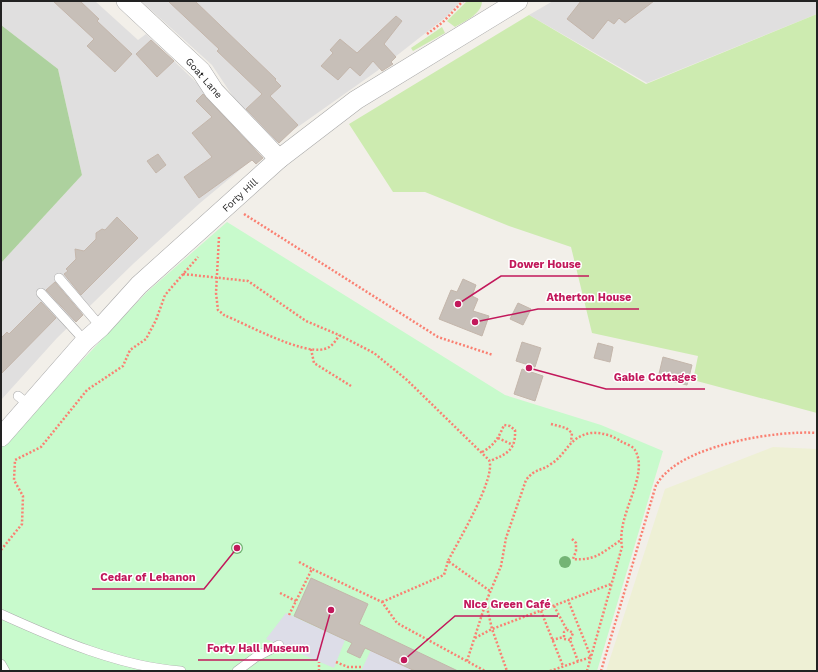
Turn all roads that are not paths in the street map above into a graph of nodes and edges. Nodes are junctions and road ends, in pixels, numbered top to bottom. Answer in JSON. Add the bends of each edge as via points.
{"nodes":[{"id":1,"x":126,"y":1,"type":"edge"},
{"id":2,"x":518,"y":1,"type":"edge"},
{"id":3,"x":497,"y":6,"type":"edge"},
{"id":4,"x":279,"y":159,"type":"junction"},
{"id":5,"x":59,"y":278,"type":"dead end"},
{"id":6,"x":41,"y":293,"type":"dead end"},
{"id":7,"x":101,"y":327,"type":"junction"},
{"id":8,"x":85,"y":341,"type":"junction"},
{"id":9,"x":1,"y":437,"type":"edge"},
{"id":10,"x":1,"y":614,"type":"edge"},
{"id":11,"x":279,"y":645,"type":"dead end"},
{"id":12,"x":1,"y":664,"type":"edge"},
{"id":13,"x":5,"y":671,"type":"edge"},
{"id":14,"x":181,"y":671,"type":"edge"},
{"id":15,"x":237,"y":671,"type":"edge"}],
"edges":[{"from":1,"to":4,"type":"street","name":"Goat Lane","via":[[201,71],[214,91]]},
{"from":2,"to":3,"type":"street","name":"Forty Hill"},
{"from":3,"to":4,"type":"street","name":"Forty Hill","via":[[356,100]]},
{"from":4,"to":7,"type":"street","name":"Forty Hill","via":[[139,285]]},
{"from":5,"to":7,"type":"lane"},
{"from":6,"to":8,"type":"lane"},
{"from":7,"to":8,"type":"street","name":"Forty Hill"},
{"from":8,"to":9,"type":"street","name":"Forty Hill","via":[[24,400]]},
{"from":10,"to":14,"type":"lane","via":[[84,648],[137,665]]},
{"from":11,"to":15,"type":"lane"},
{"from":12,"to":13,"type":"lane"}]}
